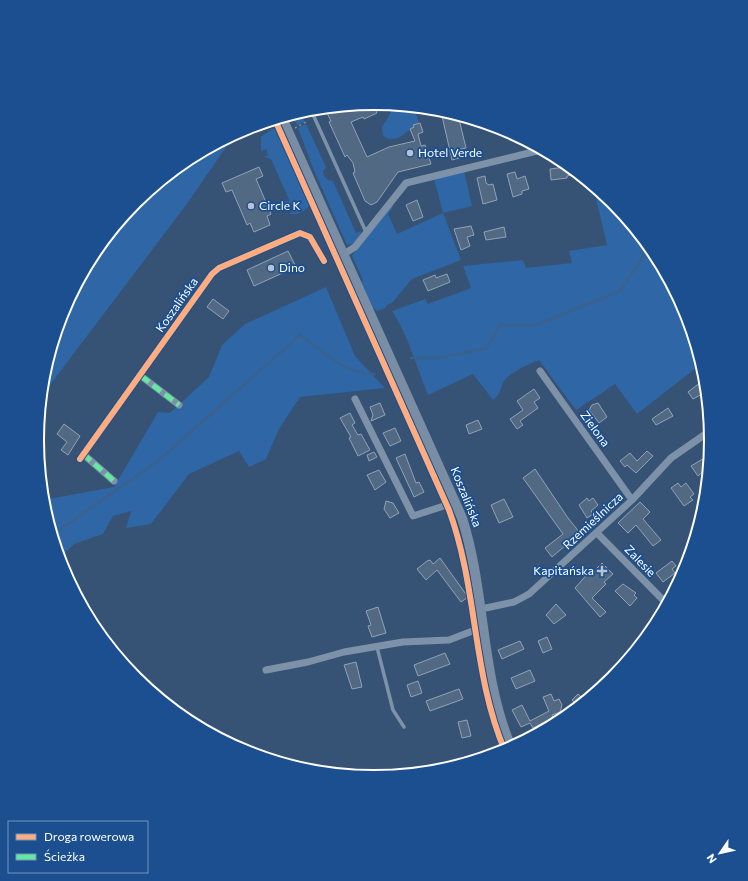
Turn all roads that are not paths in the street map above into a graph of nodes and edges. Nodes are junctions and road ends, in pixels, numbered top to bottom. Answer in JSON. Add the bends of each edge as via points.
{"nodes":[{"id":1,"x":314,"y":116,"type":"edge"},
{"id":2,"x":284,"y":123,"type":"edge"},
{"id":3,"x":533,"y":152,"type":"edge"},
{"id":4,"x":367,"y":233,"type":"junction"},
{"id":5,"x":344,"y":254,"type":"junction"},
{"id":6,"x":324,"y":261,"type":"dead end"},
{"id":7,"x":540,"y":371,"type":"dead end"},
{"id":8,"x":141,"y":376,"type":"junction"},
{"id":9,"x":355,"y":399,"type":"dead end"},
{"id":10,"x":179,"y":405,"type":"dead end"},
{"id":11,"x":704,"y":435,"type":"edge"},
{"id":12,"x":114,"y":481,"type":"dead end"},
{"id":13,"x":632,"y":500,"type":"junction"},
{"id":14,"x":456,"y":502,"type":"junction"},
{"id":15,"x":597,"y":533,"type":"junction"},
{"id":16,"x":663,"y":600,"type":"edge"},
{"id":17,"x":481,"y":609,"type":"junction"},
{"id":18,"x":484,"y":627,"type":"junction"},
{"id":19,"x":377,"y":648,"type":"junction"},
{"id":20,"x":266,"y":670,"type":"dead end"},
{"id":21,"x":404,"y":727,"type":"dead end"},
{"id":22,"x":509,"y":741,"type":"edge"}],
"edges":[{"from":1,"to":4,"type":"lane"},
{"from":2,"to":5,"type":"main road","name":"Koszalińska"},
{"from":3,"to":4,"type":"street","via":[[411,181],[403,187]]},
{"from":4,"to":5,"type":"street","via":[[355,247]]},
{"from":5,"to":14,"type":"main road","name":"Koszalińska"},
{"from":6,"to":8,"type":"street","name":"Koszalińska","via":[[310,237],[300,233],[219,268],[212,274]]},
{"from":7,"to":13,"type":"street","name":"Zielona"},
{"from":8,"to":10,"type":"street"},
{"from":8,"to":12,"type":"street","name":"Koszalińska","via":[[81,457]]},
{"from":9,"to":14,"type":"street","via":[[413,516]]},
{"from":11,"to":13,"type":"street","name":"Rzemieślnicza","via":[[677,453]]},
{"from":13,"to":15,"type":"street","name":"Rzemieślnicza"},
{"from":14,"to":17,"type":"main road","name":"Koszalińska","via":[[472,552]]},
{"from":15,"to":16,"type":"street","name":"Zalesie"},
{"from":15,"to":17,"type":"street","name":"Rzemieślnicza","via":[[529,594],[514,602]]},
{"from":17,"to":18,"type":"main road","name":"Koszalińska"},
{"from":18,"to":19,"type":"street","via":[[449,640],[403,642]]},
{"from":18,"to":22,"type":"main road","name":"Koszalińska","via":[[495,701]]},
{"from":19,"to":20,"type":"street","via":[[344,652]]},
{"from":19,"to":21,"type":"lane","via":[[393,710]]}]}
